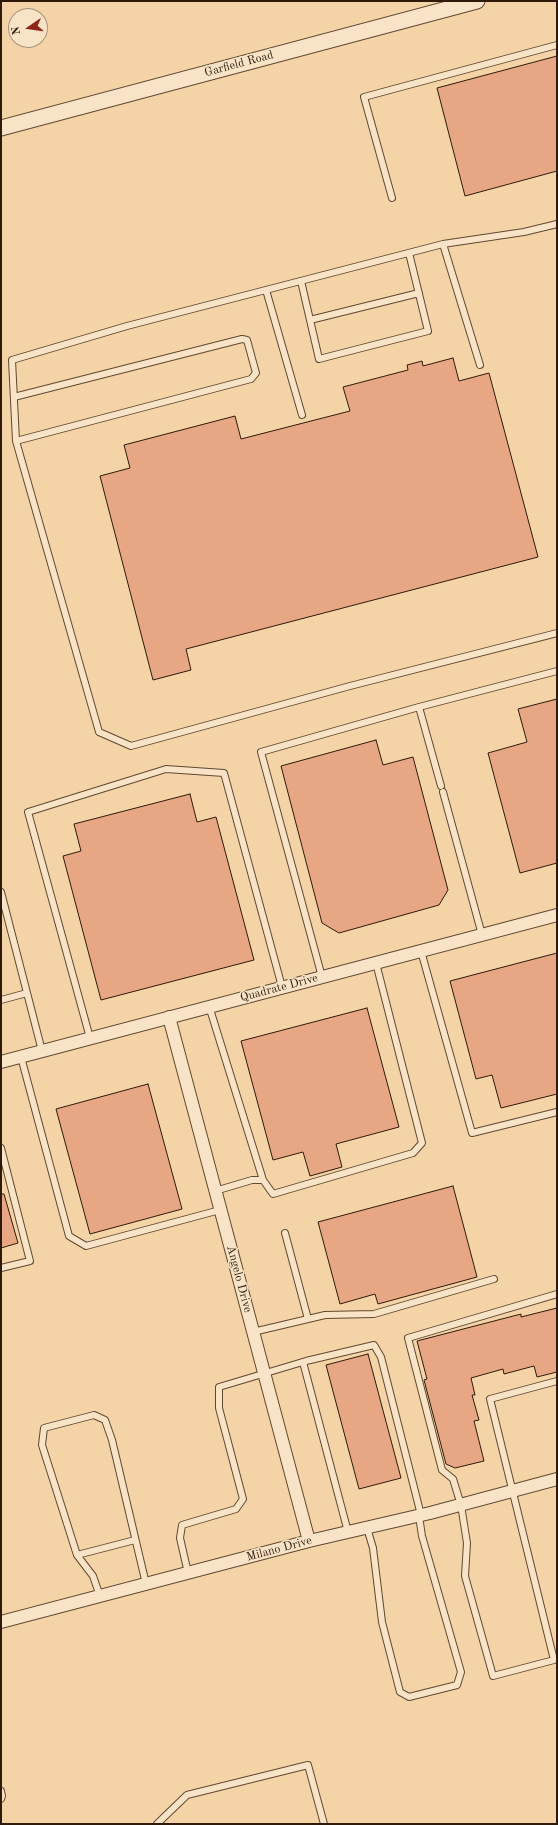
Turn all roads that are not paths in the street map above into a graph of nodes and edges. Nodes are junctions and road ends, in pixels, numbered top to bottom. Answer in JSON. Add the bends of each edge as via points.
{"nodes":[{"id":1,"x":477,"y":1,"type":"edge"},
{"id":2,"x":557,"y":45,"type":"edge"},
{"id":3,"x":1,"y":128,"type":"edge"},
{"id":4,"x":392,"y":198,"type":"dead end"},
{"id":5,"x":557,"y":224,"type":"edge"},
{"id":6,"x":444,"y":244,"type":"junction"},
{"id":7,"x":409,"y":253,"type":"junction"},
{"id":8,"x":301,"y":281,"type":"junction"},
{"id":9,"x":266,"y":290,"type":"junction"},
{"id":10,"x":419,"y":293,"type":"junction"},
{"id":11,"x":310,"y":320,"type":"junction"},
{"id":12,"x":480,"y":366,"type":"dead end"},
{"id":13,"x":14,"y":397,"type":"junction"},
{"id":14,"x":302,"y":415,"type":"dead end"},
{"id":15,"x":16,"y":440,"type":"junction"},
{"id":16,"x":557,"y":633,"type":"edge"},
{"id":17,"x":557,"y":671,"type":"edge"},
{"id":18,"x":419,"y":707,"type":"junction"},
{"id":19,"x":441,"y":786,"type":"dead end"},
{"id":20,"x":443,"y":792,"type":"dead end"},
{"id":21,"x":1,"y":892,"type":"edge"},
{"id":22,"x":557,"y":915,"type":"edge"},
{"id":23,"x":482,"y":935,"type":"junction"},
{"id":24,"x":421,"y":951,"type":"junction"},
{"id":25,"x":376,"y":963,"type":"junction"},
{"id":26,"x":322,"y":977,"type":"junction"},
{"id":27,"x":282,"y":988,"type":"junction"},
{"id":28,"x":27,"y":993,"type":"junction"},
{"id":29,"x":1,"y":1000,"type":"edge"},
{"id":30,"x":209,"y":1006,"type":"junction"},
{"id":31,"x":169,"y":1017,"type":"junction"},
{"id":32,"x":90,"y":1038,"type":"junction"},
{"id":33,"x":42,"y":1051,"type":"junction"},
{"id":34,"x":21,"y":1057,"type":"junction"},
{"id":35,"x":1,"y":1062,"type":"edge"},
{"id":36,"x":557,"y":1112,"type":"edge"},
{"id":37,"x":1,"y":1148,"type":"edge"},
{"id":38,"x":262,"y":1180,"type":"junction"},
{"id":39,"x":215,"y":1191,"type":"junction"},
{"id":40,"x":220,"y":1210,"type":"junction"},
{"id":41,"x":285,"y":1233,"type":"dead end"},
{"id":42,"x":1,"y":1268,"type":"edge"},
{"id":43,"x":494,"y":1279,"type":"dead end"},
{"id":44,"x":557,"y":1294,"type":"edge"},
{"id":45,"x":308,"y":1319,"type":"junction"},
{"id":46,"x":253,"y":1332,"type":"junction"},
{"id":47,"x":303,"y":1362,"type":"junction"},
{"id":48,"x":264,"y":1373,"type":"junction"},
{"id":49,"x":557,"y":1381,"type":"edge"},
{"id":50,"x":557,"y":1480,"type":"edge"},
{"id":51,"x":513,"y":1491,"type":"junction"},
{"id":52,"x":461,"y":1505,"type":"junction"},
{"id":53,"x":420,"y":1515,"type":"junction"},
{"id":54,"x":367,"y":1528,"type":"junction"},
{"id":55,"x":348,"y":1532,"type":"junction"},
{"id":56,"x":135,"y":1540,"type":"junction"},
{"id":57,"x":309,"y":1541,"type":"junction"},
{"id":58,"x":77,"y":1555,"type":"junction"},
{"id":59,"x":188,"y":1573,"type":"junction"},
{"id":60,"x":146,"y":1584,"type":"junction"},
{"id":61,"x":100,"y":1596,"type":"junction"},
{"id":62,"x":1,"y":1622,"type":"edge"},
{"id":63,"x":1,"y":1791,"type":"edge"},
{"id":64,"x":1,"y":1799,"type":"edge"},
{"id":65,"x":157,"y":1824,"type":"edge"},
{"id":66,"x":324,"y":1824,"type":"edge"}],
"edges":[{"from":1,"to":3,"type":"street","name":"Garfield Road"},
{"from":2,"to":4,"type":"lane","via":[[364,98]]},
{"from":5,"to":6,"type":"lane","via":[[524,232]]},
{"from":6,"to":7,"type":"lane"},
{"from":6,"to":12,"type":"lane"},
{"from":7,"to":8,"type":"lane"},
{"from":7,"to":10,"type":"lane"},
{"from":8,"to":9,"type":"lane"},
{"from":8,"to":11,"type":"lane"},
{"from":9,"to":13,"type":"lane","via":[[127,326],[12,360]]},
{"from":9,"to":14,"type":"lane"},
{"from":10,"to":11,"type":"lane"},
{"from":10,"to":11,"type":"lane","via":[[428,331],[319,359]]},
{"from":13,"to":15,"type":"lane"},
{"from":13,"to":15,"type":"lane","via":[[242,339],[247,340],[256,374],[251,379]]},
{"from":15,"to":16,"type":"lane","via":[[99,732],[131,746]]},
{"from":17,"to":18,"type":"lane"},
{"from":18,"to":19,"type":"lane"},
{"from":18,"to":26,"type":"lane","via":[[262,752]]},
{"from":20,"to":23,"type":"lane"},
{"from":21,"to":28,"type":"lane"},
{"from":22,"to":23,"type":"street","name":"Quadrate Drive"},
{"from":23,"to":24,"type":"street","name":"Quadrate Drive"},
{"from":24,"to":25,"type":"street","name":"Quadrate Drive"},
{"from":24,"to":36,"type":"lane","via":[[472,1133]]},
{"from":25,"to":26,"type":"street","name":"Quadrate Drive"},
{"from":25,"to":38,"type":"lane","via":[[422,1143],[413,1153],[273,1194]]},
{"from":26,"to":27,"type":"street","name":"Quadrate Drive"},
{"from":27,"to":30,"type":"street","name":"Quadrate Drive"},
{"from":27,"to":32,"type":"lane","via":[[224,773],[166,769],[28,812]]},
{"from":28,"to":29,"type":"lane"},
{"from":28,"to":33,"type":"lane"},
{"from":30,"to":31,"type":"street","name":"Quadrate Drive"},
{"from":30,"to":38,"type":"lane"},
{"from":31,"to":32,"type":"street","name":"Quadrate Drive"},
{"from":31,"to":39,"type":"street","name":"Angelo Drive"},
{"from":32,"to":33,"type":"street","name":"Quadrate Drive"},
{"from":33,"to":34,"type":"street","name":"Quadrate Drive"},
{"from":34,"to":35,"type":"street","name":"Quadrate Drive"},
{"from":34,"to":40,"type":"lane","via":[[69,1236],[86,1246]]},
{"from":37,"to":42,"type":"lane","via":[[30,1261]]},
{"from":38,"to":39,"type":"lane","via":[[252,1180]]},
{"from":39,"to":40,"type":"street","name":"Angelo Drive"},
{"from":40,"to":46,"type":"street","name":"Angelo Drive"},
{"from":41,"to":45,"type":"lane"},
{"from":43,"to":45,"type":"lane","via":[[374,1314],[325,1315]]},
{"from":44,"to":52,"type":"lane","via":[[408,1338],[442,1470],[453,1479]]},
{"from":45,"to":46,"type":"lane"},
{"from":46,"to":48,"type":"street","name":"Angelo Drive"},
{"from":47,"to":48,"type":"lane"},
{"from":47,"to":53,"type":"lane","via":[[374,1345],[380,1357]]},
{"from":47,"to":55,"type":"lane"},
{"from":48,"to":57,"type":"street","name":"Angelo Drive"},
{"from":48,"to":59,"type":"lane","via":[[218,1387],[219,1408],[244,1499],[236,1509],[182,1525],[180,1538]]},
{"from":49,"to":51,"type":"lane","via":[[490,1399]]},
{"from":50,"to":51,"type":"street","name":"Milano Drive"},
{"from":51,"to":52,"type":"street","name":"Milano Drive"},
{"from":51,"to":52,"type":"lane","via":[[554,1660],[493,1676],[465,1576],[468,1543]]},
{"from":52,"to":53,"type":"street","name":"Milano Drive"},
{"from":53,"to":54,"type":"street","name":"Milano Drive"},
{"from":53,"to":54,"type":"lane","via":[[422,1536],[460,1672],[457,1685],[408,1697],[400,1692],[382,1622],[373,1548]]},
{"from":54,"to":55,"type":"street","name":"Milano Drive"},
{"from":55,"to":57,"type":"street","name":"Milano Drive"},
{"from":56,"to":58,"type":"lane"},
{"from":56,"to":58,"type":"lane","via":[[112,1440],[105,1420],[94,1414],[44,1428],[43,1434],[42,1445]]},
{"from":56,"to":60,"type":"lane"},
{"from":57,"to":59,"type":"street","name":"Milano Drive"},
{"from":58,"to":61,"type":"lane","via":[[93,1576]]},
{"from":59,"to":60,"type":"street","name":"Milano Drive"},
{"from":60,"to":61,"type":"street","name":"Milano Drive"},
{"from":61,"to":62,"type":"street","name":"Milano Drive"},
{"from":63,"to":64,"type":"lane"},
{"from":65,"to":66,"type":"lane","via":[[187,1795],[308,1765]]}]}
